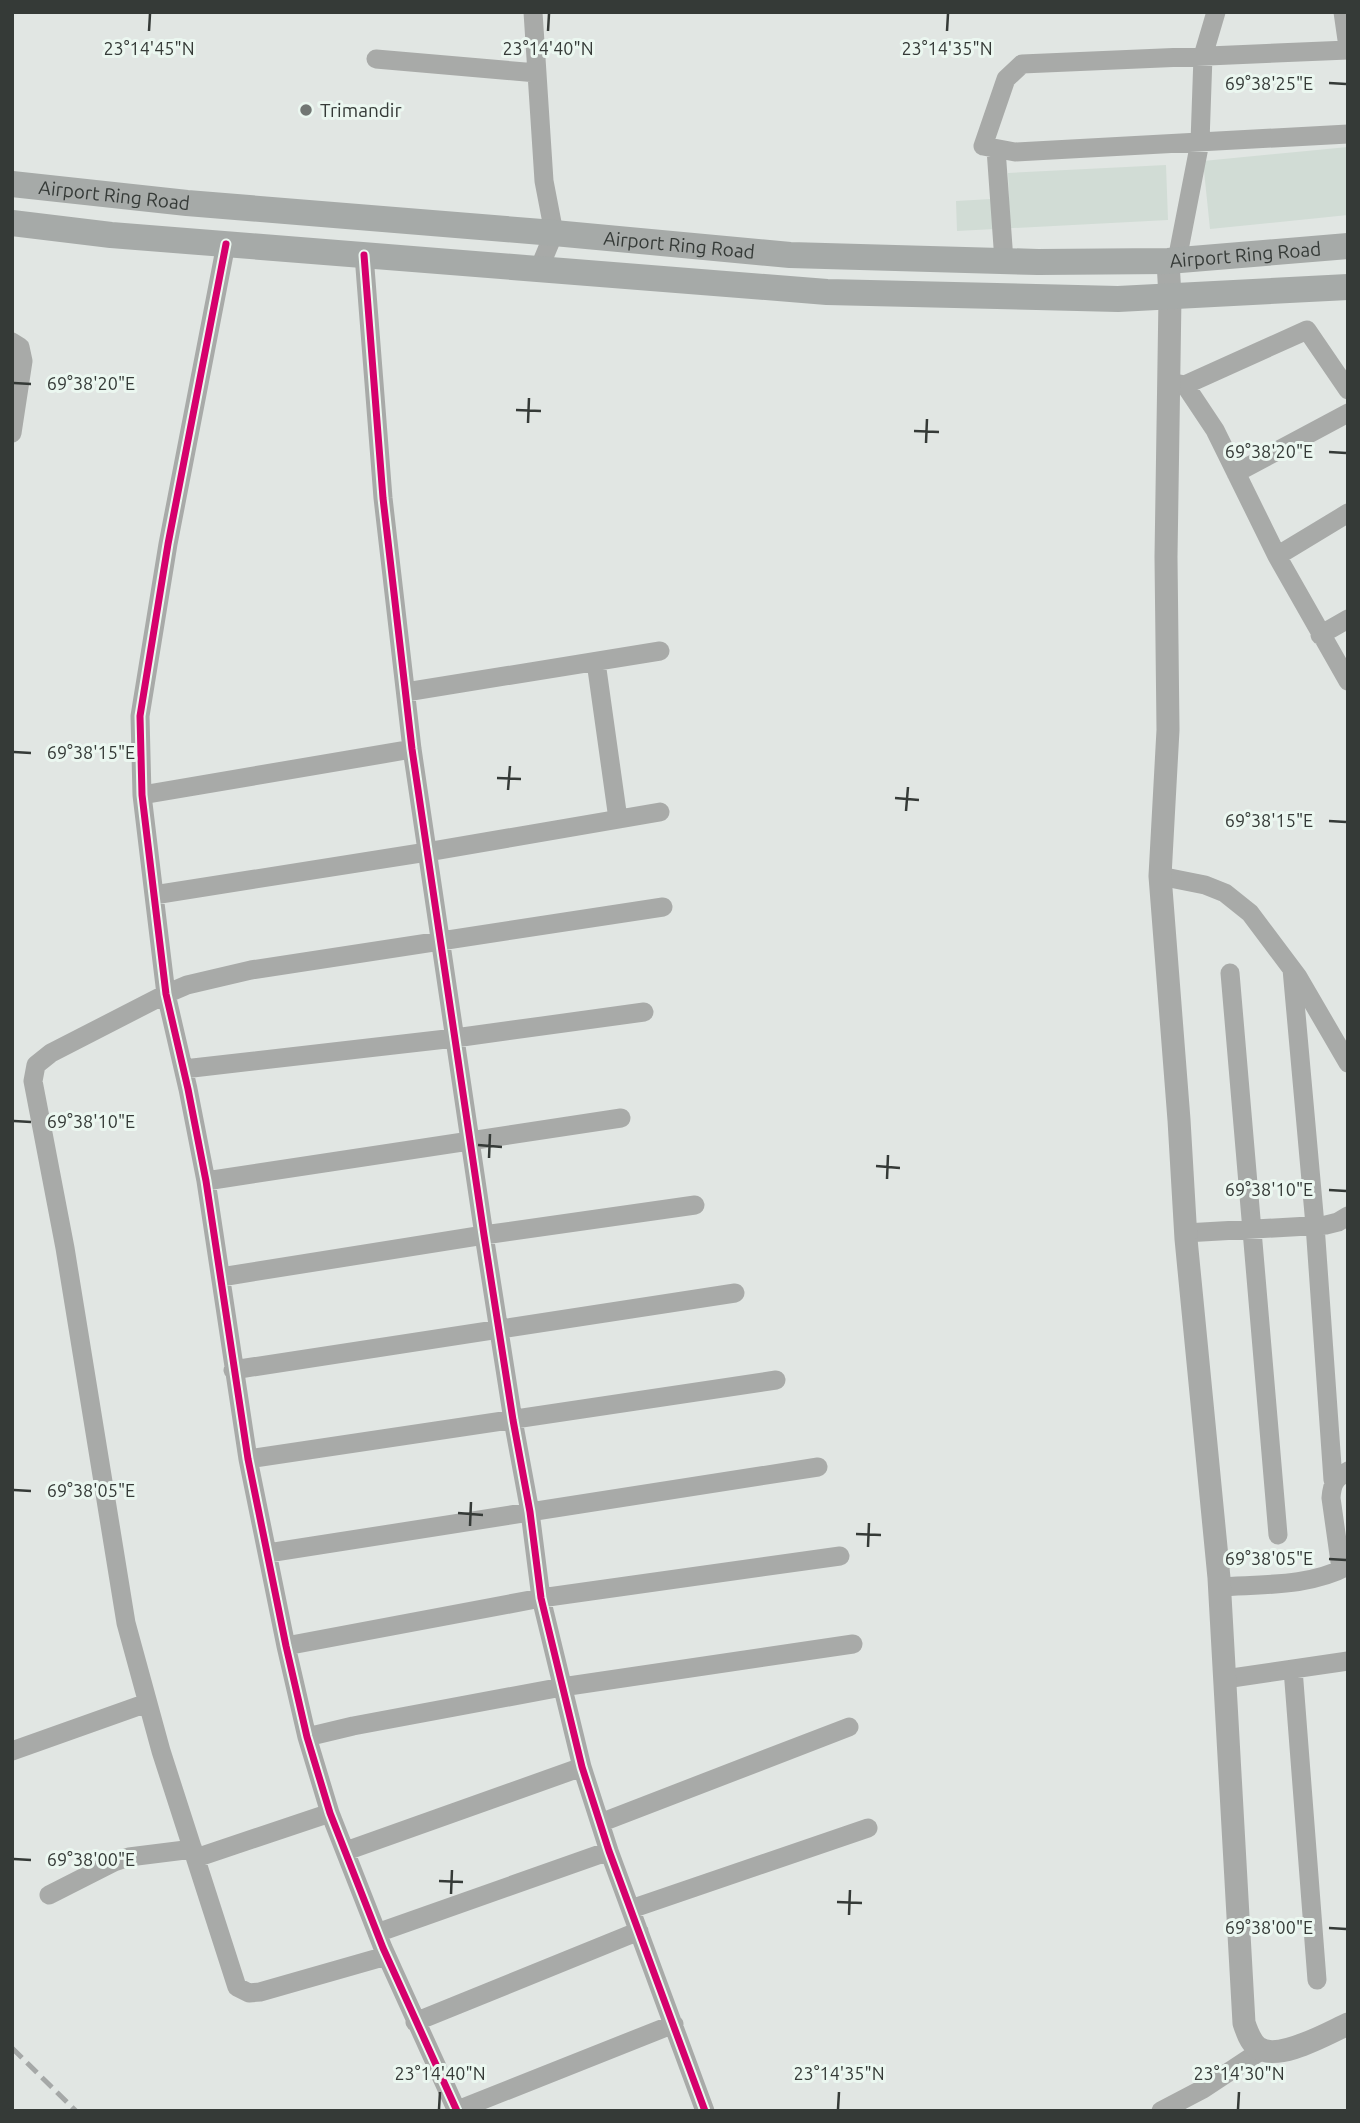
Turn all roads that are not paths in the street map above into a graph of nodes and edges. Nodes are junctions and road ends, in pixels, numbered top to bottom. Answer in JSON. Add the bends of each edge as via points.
{"nodes":[{"id":1,"x":533,"y":12,"type":"edge"},
{"id":2,"x":1216,"y":12,"type":"edge"},
{"id":3,"x":1343,"y":12,"type":"edge"},
{"id":4,"x":1348,"y":49,"type":"edge"},
{"id":5,"x":1203,"y":56,"type":"junction"},
{"id":6,"x":376,"y":60,"type":"dead end"},
{"id":7,"x":537,"y":73,"type":"junction"},
{"id":8,"x":1348,"y":134,"type":"edge"},
{"id":9,"x":1200,"y":142,"type":"junction"},
{"id":10,"x":996,"y":149,"type":"junction"},
{"id":11,"x":12,"y":184,"type":"edge"},
{"id":12,"x":12,"y":223,"type":"edge"},
{"id":13,"x":554,"y":233,"type":"junction"},
{"id":14,"x":226,"y":244,"type":"junction"},
{"id":15,"x":1348,"y":246,"type":"edge"},
{"id":16,"x":364,"y":255,"type":"junction"},
{"id":17,"x":1172,"y":260,"type":"junction"},
{"id":18,"x":1004,"y":261,"type":"junction"},
{"id":19,"x":539,"y":269,"type":"junction"},
{"id":20,"x":1348,"y":287,"type":"edge"},
{"id":21,"x":1170,"y":297,"type":"junction"},
{"id":22,"x":12,"y":342,"type":"edge"},
{"id":23,"x":1177,"y":383,"type":"junction"},
{"id":24,"x":1348,"y":390,"type":"edge"},
{"id":25,"x":1348,"y":413,"type":"edge"},
{"id":26,"x":12,"y":433,"type":"edge"},
{"id":27,"x":1236,"y":473,"type":"junction"},
{"id":28,"x":1348,"y":513,"type":"edge"},
{"id":29,"x":1277,"y":556,"type":"junction"},
{"id":30,"x":1348,"y":619,"type":"edge"},
{"id":31,"x":1320,"y":635,"type":"junction"},
{"id":32,"x":660,"y":652,"type":"dead end"},
{"id":33,"x":596,"y":662,"type":"junction"},
{"id":34,"x":1348,"y":681,"type":"edge"},
{"id":35,"x":406,"y":692,"type":"junction"},
{"id":36,"x":412,"y":749,"type":"junction"},
{"id":37,"x":142,"y":794,"type":"junction"},
{"id":38,"x":660,"y":812,"type":"dead end"},
{"id":39,"x":618,"y":819,"type":"junction"},
{"id":40,"x":427,"y":852,"type":"junction"},
{"id":41,"x":1160,"y":876,"type":"junction"},
{"id":42,"x":154,"y":895,"type":"junction"},
{"id":43,"x":663,"y":907,"type":"dead end"},
{"id":44,"x":441,"y":942,"type":"junction"},
{"id":45,"x":1292,"y":969,"type":"junction"},
{"id":46,"x":1230,"y":973,"type":"dead end"},
{"id":47,"x":166,"y":994,"type":"junction"},
{"id":48,"x":644,"y":1012,"type":"dead end"},
{"id":49,"x":455,"y":1038,"type":"junction"},
{"id":50,"x":1348,"y":1063,"type":"edge"},
{"id":51,"x":184,"y":1069,"type":"junction"},
{"id":52,"x":621,"y":1118,"type":"dead end"},
{"id":53,"x":470,"y":1140,"type":"junction"},
{"id":54,"x":206,"y":1181,"type":"junction"},
{"id":55,"x":695,"y":1205,"type":"dead end"},
{"id":56,"x":1315,"y":1226,"type":"junction"},
{"id":57,"x":1344,"y":1226,"type":"edge"},
{"id":58,"x":1253,"y":1229,"type":"junction"},
{"id":59,"x":1185,"y":1233,"type":"junction"},
{"id":60,"x":484,"y":1235,"type":"junction"},
{"id":61,"x":221,"y":1277,"type":"junction"},
{"id":62,"x":735,"y":1293,"type":"dead end"},
{"id":63,"x":500,"y":1330,"type":"junction"},
{"id":64,"x":233,"y":1370,"type":"junction"},
{"id":65,"x":776,"y":1380,"type":"dead end"},
{"id":66,"x":513,"y":1420,"type":"junction"},
{"id":67,"x":248,"y":1459,"type":"junction"},
{"id":68,"x":818,"y":1467,"type":"dead end"},
{"id":69,"x":1341,"y":1476,"type":"edge"},
{"id":70,"x":530,"y":1512,"type":"junction"},
{"id":71,"x":1278,"y":1535,"type":"dead end"},
{"id":72,"x":268,"y":1553,"type":"junction"},
{"id":73,"x":840,"y":1556,"type":"dead end"},
{"id":74,"x":1345,"y":1568,"type":"edge"},
{"id":75,"x":1219,"y":1587,"type":"junction"},
{"id":76,"x":541,"y":1598,"type":"junction"},
{"id":77,"x":853,"y":1644,"type":"dead end"},
{"id":78,"x":286,"y":1646,"type":"junction"},
{"id":79,"x":1348,"y":1661,"type":"edge"},
{"id":80,"x":1293,"y":1669,"type":"junction"},
{"id":81,"x":1225,"y":1679,"type":"junction"},
{"id":82,"x":562,"y":1688,"type":"junction"},
{"id":83,"x":147,"y":1703,"type":"junction"},
{"id":84,"x":849,"y":1727,"type":"dead end"},
{"id":85,"x":307,"y":1737,"type":"junction"},
{"id":86,"x":12,"y":1751,"type":"edge"},
{"id":87,"x":582,"y":1768,"type":"junction"},
{"id":88,"x":330,"y":1813,"type":"junction"},
{"id":89,"x":600,"y":1823,"type":"junction"},
{"id":90,"x":868,"y":1828,"type":"dead end"},
{"id":91,"x":346,"y":1851,"type":"junction"},
{"id":92,"x":609,"y":1852,"type":"junction"},
{"id":93,"x":195,"y":1854,"type":"junction"},
{"id":94,"x":48,"y":1895,"type":"dead end"},
{"id":95,"x":631,"y":1909,"type":"junction"},
{"id":96,"x":639,"y":1931,"type":"junction"},
{"id":97,"x":377,"y":1933,"type":"junction"},
{"id":98,"x":387,"y":1956,"type":"junction"},
{"id":99,"x":1317,"y":1980,"type":"dead end"},
{"id":100,"x":415,"y":2022,"type":"junction"},
{"id":101,"x":674,"y":2024,"type":"junction"},
{"id":102,"x":1348,"y":2024,"type":"edge"},
{"id":103,"x":1262,"y":2050,"type":"junction"},
{"id":104,"x":456,"y":2110,"type":"edge"},
{"id":105,"x":705,"y":2111,"type":"edge"},
{"id":106,"x":1161,"y":2111,"type":"edge"}],
"edges":[{"from":1,"to":7,"type":"street"},
{"from":2,"to":5,"type":"street"},
{"from":3,"to":4,"type":"street"},
{"from":4,"to":5,"type":"street"},
{"from":5,"to":9,"type":"street"},
{"from":5,"to":10,"type":"street","via":[[1022,64],[1006,79],[983,146]]},
{"from":6,"to":7,"type":"street"},
{"from":7,"to":13,"type":"street","via":[[544,181]]},
{"from":8,"to":9,"type":"street"},
{"from":9,"to":10,"type":"street","via":[[1015,152]]},
{"from":9,"to":17,"type":"street"},
{"from":10,"to":18,"type":"street"},
{"from":11,"to":13,"type":"main road","name":"Airport Ring Road"},
{"from":12,"to":14,"type":"main road","name":"Airport Ring Road"},
{"from":13,"to":18,"type":"main road","name":"Airport Ring Road","via":[[790,255]]},
{"from":13,"to":19,"type":"street"},
{"from":14,"to":16,"type":"main road","name":"Airport Ring Road"},
{"from":14,"to":37,"type":"street","via":[[168,544],[141,716]]},
{"from":15,"to":17,"type":"main road","name":"Airport Ring Road"},
{"from":16,"to":19,"type":"main road","name":"Airport Ring Road"},
{"from":16,"to":35,"type":"street","via":[[383,498]]},
{"from":17,"to":18,"type":"main road","name":"Airport Ring Road"},
{"from":17,"to":21,"type":"street"},
{"from":19,"to":21,"type":"main road","name":"Airport Ring Road","via":[[827,292]]},
{"from":20,"to":21,"type":"main road","name":"Airport Ring Road"},
{"from":21,"to":23,"type":"street"},
{"from":22,"to":26,"type":"street","via":[[20,347],[23,362]]},
{"from":23,"to":24,"type":"street","via":[[1307,330]]},
{"from":23,"to":27,"type":"street","via":[[1215,430]]},
{"from":23,"to":41,"type":"street","via":[[1166,556],[1168,730]]},
{"from":25,"to":27,"type":"street"},
{"from":27,"to":29,"type":"street"},
{"from":28,"to":29,"type":"street"},
{"from":29,"to":31,"type":"street"},
{"from":30,"to":31,"type":"street"},
{"from":31,"to":34,"type":"street"},
{"from":32,"to":33,"type":"street"},
{"from":33,"to":35,"type":"street"},
{"from":33,"to":39,"type":"street"},
{"from":35,"to":36,"type":"street"},
{"from":36,"to":37,"type":"street"},
{"from":36,"to":40,"type":"street"},
{"from":37,"to":42,"type":"street"},
{"from":38,"to":39,"type":"street"},
{"from":39,"to":40,"type":"street"},
{"from":40,"to":42,"type":"street"},
{"from":40,"to":44,"type":"street"},
{"from":41,"to":45,"type":"street","via":[[1225,893],[1250,913]]},
{"from":41,"to":59,"type":"street"},
{"from":42,"to":47,"type":"street"},
{"from":43,"to":44,"type":"street"},
{"from":44,"to":47,"type":"street","via":[[251,970]]},
{"from":44,"to":49,"type":"street"},
{"from":45,"to":50,"type":"street"},
{"from":45,"to":56,"type":"street"},
{"from":46,"to":58,"type":"street"},
{"from":47,"to":51,"type":"street"},
{"from":47,"to":83,"type":"street","via":[[51,1053],[36,1065],[33,1081],[126,1623]]},
{"from":48,"to":49,"type":"street"},
{"from":49,"to":51,"type":"street"},
{"from":49,"to":53,"type":"street"},
{"from":51,"to":54,"type":"street"},
{"from":52,"to":53,"type":"street"},
{"from":53,"to":54,"type":"street"},
{"from":53,"to":60,"type":"street"},
{"from":54,"to":61,"type":"street"},
{"from":55,"to":60,"type":"street"},
{"from":56,"to":57,"type":"street"},
{"from":56,"to":58,"type":"street"},
{"from":56,"to":69,"type":"street"},
{"from":58,"to":59,"type":"street"},
{"from":58,"to":71,"type":"street"},
{"from":59,"to":75,"type":"street"},
{"from":60,"to":61,"type":"street"},
{"from":60,"to":63,"type":"street"},
{"from":61,"to":64,"type":"street"},
{"from":62,"to":63,"type":"street"},
{"from":63,"to":64,"type":"street"},
{"from":63,"to":66,"type":"street"},
{"from":64,"to":67,"type":"street"},
{"from":65,"to":66,"type":"street"},
{"from":66,"to":67,"type":"street"},
{"from":66,"to":70,"type":"street"},
{"from":67,"to":72,"type":"street"},
{"from":68,"to":70,"type":"street"},
{"from":69,"to":74,"type":"street","via":[[1331,1498]]},
{"from":70,"to":72,"type":"street"},
{"from":70,"to":76,"type":"street"},
{"from":72,"to":78,"type":"street"},
{"from":73,"to":76,"type":"street"},
{"from":74,"to":75,"type":"street","via":[[1286,1583]]},
{"from":75,"to":81,"type":"street"},
{"from":76,"to":78,"type":"street"},
{"from":76,"to":82,"type":"street"},
{"from":77,"to":82,"type":"street"},
{"from":78,"to":85,"type":"street"},
{"from":79,"to":80,"type":"street"},
{"from":80,"to":81,"type":"street"},
{"from":80,"to":99,"type":"street"},
{"from":81,"to":103,"type":"street","via":[[1244,2023],[1248,2036]]},
{"from":82,"to":85,"type":"street"},
{"from":82,"to":87,"type":"street"},
{"from":83,"to":86,"type":"street"},
{"from":83,"to":93,"type":"street"},
{"from":84,"to":89,"type":"street"},
{"from":85,"to":88,"type":"street"},
{"from":87,"to":89,"type":"street"},
{"from":87,"to":91,"type":"street"},
{"from":88,"to":91,"type":"street"},
{"from":88,"to":93,"type":"street"},
{"from":89,"to":92,"type":"street"},
{"from":90,"to":95,"type":"street"},
{"from":91,"to":97,"type":"street"},
{"from":92,"to":95,"type":"street"},
{"from":92,"to":97,"type":"street"},
{"from":93,"to":94,"type":"street","via":[[129,1857]]},
{"from":93,"to":98,"type":"street","via":[[242,1991],[260,1992]]},
{"from":95,"to":96,"type":"street"},
{"from":96,"to":100,"type":"street"},
{"from":96,"to":101,"type":"street"},
{"from":97,"to":98,"type":"street"},
{"from":98,"to":100,"type":"street"},
{"from":100,"to":104,"type":"street"},
{"from":101,"to":104,"type":"street"},
{"from":101,"to":105,"type":"street"},
{"from":102,"to":103,"type":"street","via":[[1293,2049]]},
{"from":103,"to":106,"type":"street","via":[[1203,2090]]}]}
